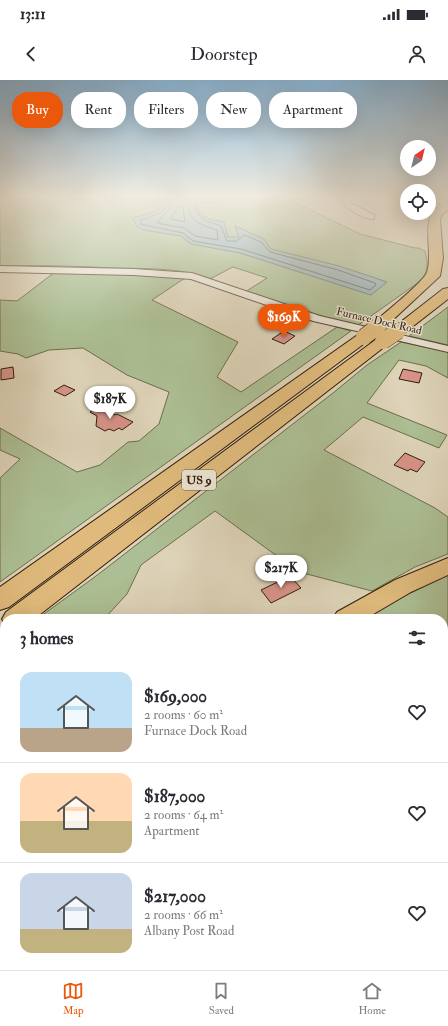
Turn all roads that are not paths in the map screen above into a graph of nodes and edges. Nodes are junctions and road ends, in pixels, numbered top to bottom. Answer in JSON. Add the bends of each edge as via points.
{"nodes":[{"id":1,"x":436,"y":239,"type":"edge"},
{"id":2,"x":0,"y":269,"type":"edge"},
{"id":3,"x":448,"y":275,"type":"edge"},
{"id":4,"x":448,"y":292,"type":"edge"},
{"id":5,"x":448,"y":298,"type":"edge"},
{"id":6,"x":381,"y":334,"type":"junction"},
{"id":7,"x":448,"y":349,"type":"edge"},
{"id":8,"x":448,"y":566,"type":"edge"},
{"id":9,"x":0,"y":600,"type":"edge"},
{"id":10,"x":21,"y":614,"type":"edge"},
{"id":11,"x":354,"y":614,"type":"edge"}],
"edges":[{"from":1,"to":6,"type":"highway","via":[[437,258],[433,276]]},
{"from":2,"to":7,"type":"street","name":"Furnace Dock Road","via":[[192,276],[317,319]]},
{"from":3,"to":6,"type":"highway","number":"US 9"},
{"from":4,"to":6,"type":"highway","number":"US 9"},
{"from":5,"to":6,"type":"highway"},
{"from":6,"to":9,"type":"highway","number":"US 9"},
{"from":6,"to":10,"type":"highway","number":"US 9"},
{"from":8,"to":11,"type":"main road","via":[[398,588]]}]}
